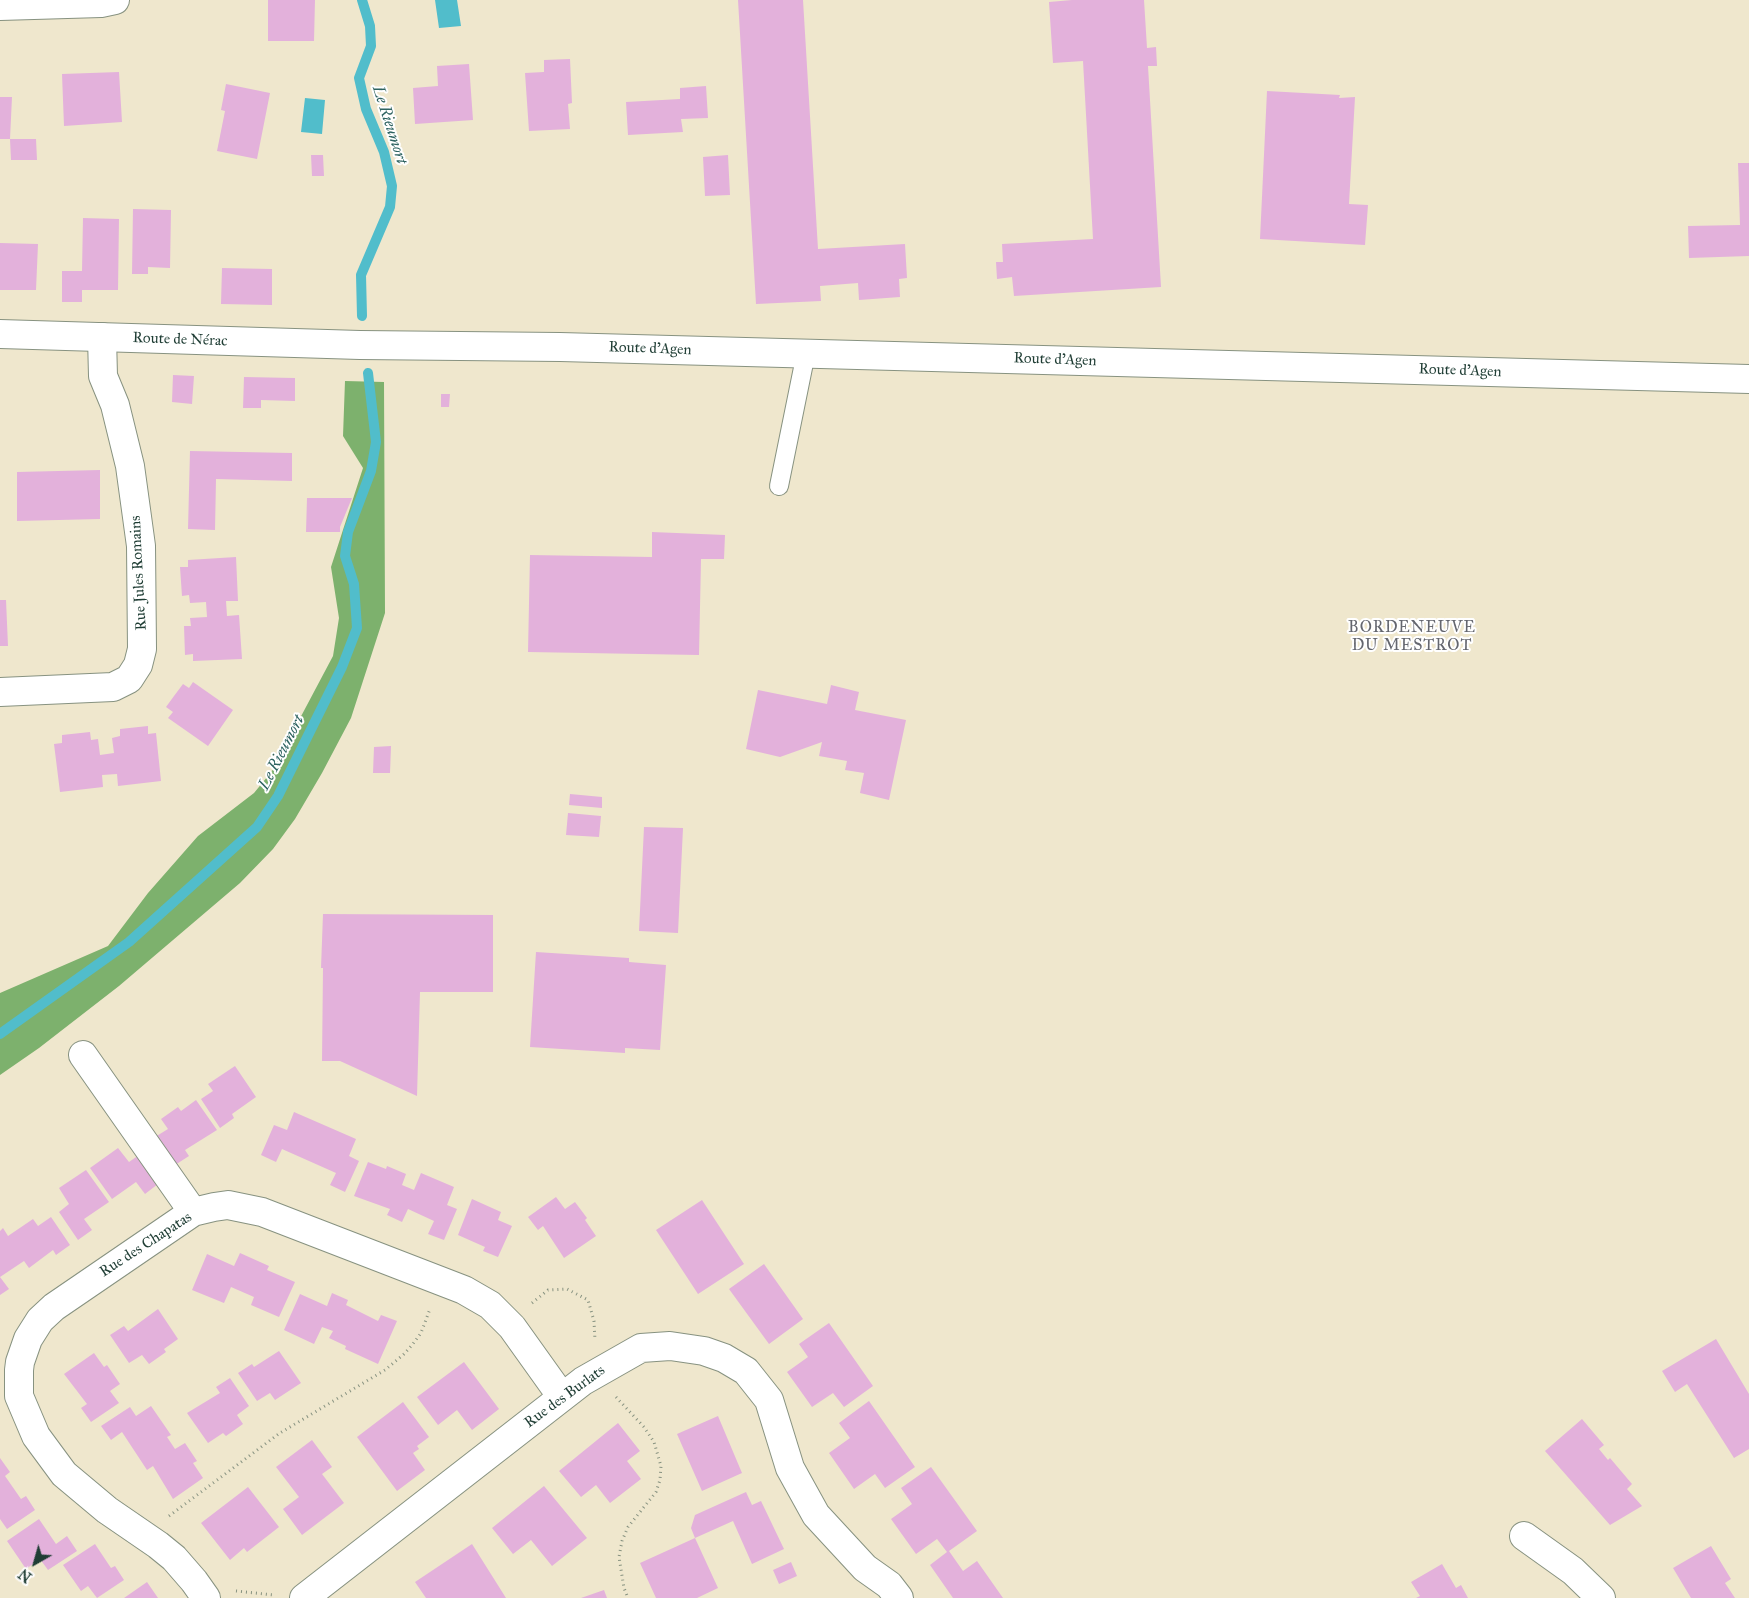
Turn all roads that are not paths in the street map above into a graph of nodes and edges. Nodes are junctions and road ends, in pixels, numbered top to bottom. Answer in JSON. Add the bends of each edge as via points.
{"nodes":[{"id":1,"x":115,"y":0,"type":"edge"},
{"id":2,"x":0,"y":6,"type":"edge"},
{"id":3,"x":0,"y":334,"type":"edge"},
{"id":4,"x":102,"y":337,"type":"junction"},
{"id":5,"x":360,"y":345,"type":"joint"},
{"id":6,"x":806,"y":353,"type":"junction"},
{"id":7,"x":1749,"y":378,"type":"edge"},
{"id":8,"x":778,"y":486,"type":"dead end"},
{"id":9,"x":0,"y":692,"type":"edge"},
{"id":10,"x":83,"y":1055,"type":"dead end"},
{"id":11,"x":193,"y":1212,"type":"junction"},
{"id":12,"x":562,"y":1397,"type":"junction"},
{"id":13,"x":1524,"y":1536,"type":"dead end"},
{"id":14,"x":206,"y":1598,"type":"edge"},
{"id":15,"x":304,"y":1598,"type":"edge"},
{"id":16,"x":899,"y":1598,"type":"edge"},
{"id":17,"x":1601,"y":1598,"type":"edge"}],
"edges":[{"from":1,"to":2,"type":"street"},
{"from":3,"to":4,"type":"street","name":"Route de Nérac"},
{"from":4,"to":5,"type":"street","name":"Route de Nérac"},
{"from":4,"to":9,"type":"street","name":"Rue Jules Romains","via":[[103,376],[115,406],[130,466],[141,546],[142,649],[138,665],[129,679],[113,688]]},
{"from":5,"to":6,"type":"street","name":"Route d'Agen","via":[[560,346]]},
{"from":6,"to":7,"type":"street","name":"Route d'Agen"},
{"from":6,"to":8,"type":"lane"},
{"from":10,"to":11,"type":"street"},
{"from":11,"to":12,"type":"street","name":"Rue des Chapatas","via":[[228,1205],[262,1212],[464,1290],[490,1305],[512,1327]]},
{"from":11,"to":14,"type":"street","name":"Rue des Chapatas","via":[[54,1307],[40,1320],[28,1339],[20,1362],[19,1396],[36,1436],[64,1474],[107,1510],[174,1558]]},
{"from":12,"to":15,"type":"street","name":"Rue des Burlats"},
{"from":12,"to":16,"type":"street","name":"Rue des Burlats","via":[[641,1348],[670,1346],[704,1351],[746,1371],[769,1400],[790,1468],[816,1515],[865,1568],[889,1585]]},
{"from":13,"to":17,"type":"street","via":[[1573,1571]]}]}
